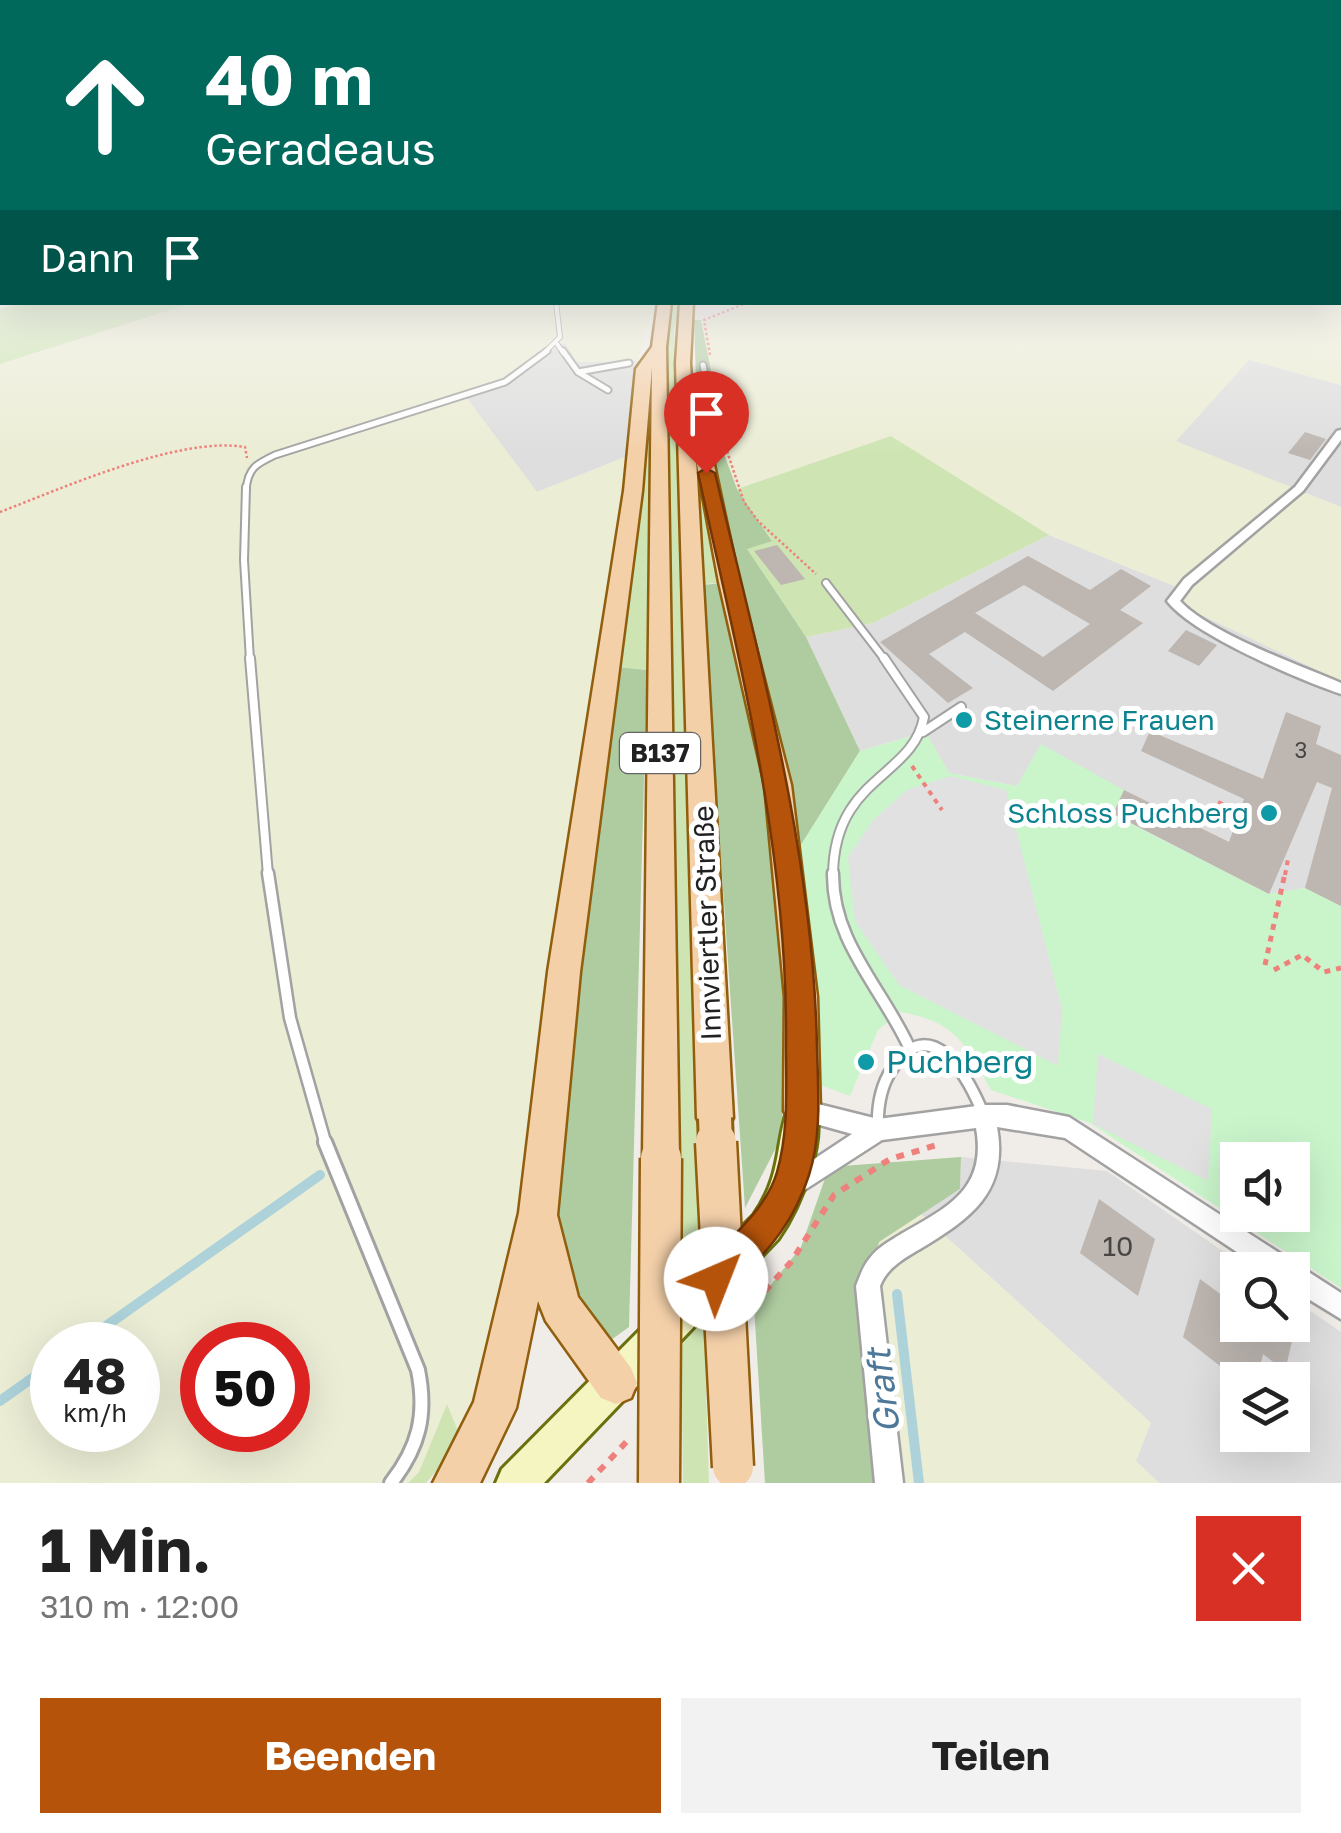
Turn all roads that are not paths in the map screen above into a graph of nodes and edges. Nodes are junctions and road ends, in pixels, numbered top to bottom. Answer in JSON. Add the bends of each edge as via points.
{"nodes":[{"id":1,"x":557,"y":314,"type":"edge"},
{"id":2,"x":663,"y":314,"type":"edge"},
{"id":3,"x":685,"y":314,"type":"edge"},
{"id":4,"x":557,"y":344,"type":"junction"},
{"id":5,"x":658,"y":347,"type":"junction"},
{"id":6,"x":629,"y":363,"type":"dead end"},
{"id":7,"x":703,"y":364,"type":"dead end"},
{"id":8,"x":578,"y":372,"type":"junction"},
{"id":9,"x":608,"y":390,"type":"dead end"},
{"id":10,"x":698,"y":406,"type":"junction"},
{"id":11,"x":1341,"y":433,"type":"edge"},
{"id":12,"x":826,"y":582,"type":"road end"},
{"id":13,"x":1341,"y":689,"type":"edge"},
{"id":14,"x":961,"y":707,"type":"dead end"},
{"id":15,"x":922,"y":734,"type":"junction"},
{"id":16,"x":908,"y":1047,"type":"junction"},
{"id":17,"x":802,"y":1111,"type":"junction"},
{"id":18,"x":973,"y":1117,"type":"junction"},
{"id":19,"x":878,"y":1130,"type":"junction"},
{"id":20,"x":788,"y":1189,"type":"junction"},
{"id":21,"x":538,"y":1213,"type":"junction"},
{"id":22,"x":1258,"y":1252,"type":"edge"},
{"id":23,"x":1310,"y":1286,"type":"edge"},
{"id":24,"x":1341,"y":1306,"type":"edge"},
{"id":25,"x":616,"y":1383,"type":"junction"},
{"id":26,"x":734,"y":1475,"type":"edge"},
{"id":27,"x":391,"y":1483,"type":"edge"},
{"id":28,"x":456,"y":1483,"type":"edge"},
{"id":29,"x":516,"y":1483,"type":"edge"},
{"id":30,"x":660,"y":1483,"type":"edge"},
{"id":31,"x":889,"y":1483,"type":"edge"}],
"edges":[{"from":1,"to":4,"type":"lane"},
{"from":2,"to":5,"type":"main road","name":"Innviertler Straße","number":"B137"},
{"from":3,"to":10,"type":"main road","name":"Innviertler Straße","number":"B137"},
{"from":4,"to":8,"type":"lane"},
{"from":4,"to":27,"type":"lane","via":[[506,382],[254,465],[245,490],[246,608],[270,908],[300,1063],[346,1195],[419,1364],[426,1412],[406,1466]]},
{"from":5,"to":21,"type":"main road","via":[[643,369],[633,491],[564,972]]},
{"from":5,"to":30,"type":"main road","name":"Innviertler Straße","number":"B137","bridge":true},
{"from":6,"to":8,"type":"lane"},
{"from":7,"to":10,"type":"lane"},
{"from":8,"to":9,"type":"lane"},
{"from":10,"to":17,"type":"main road","via":[[729,582],[778,786],[801,997]]},
{"from":10,"to":26,"type":"main road","name":"Innviertler Straße","number":"B137","bridge":true,"via":[[715,1118]]},
{"from":11,"to":13,"type":"street","via":[[1300,489],[1173,601],[1193,619]]},
{"from":12,"to":15,"type":"lane","via":[[919,706]]},
{"from":14,"to":15,"type":"lane"},
{"from":15,"to":16,"type":"lane","via":[[855,799],[839,826],[832,872],[844,936],[889,1004]]},
{"from":16,"to":18,"type":"lane","via":[[940,1048],[952,1057],[974,1088]]},
{"from":16,"to":19,"type":"lane","via":[[879,1095]]},
{"from":17,"to":19,"type":"street"},
{"from":17,"to":20,"type":"main road"},
{"from":18,"to":19,"type":"street"},
{"from":18,"to":22,"type":"street","via":[[1069,1128]]},
{"from":18,"to":31,"type":"street","via":[[988,1142],[976,1198],[887,1256],[868,1286]]},
{"from":19,"to":20,"type":"street"},
{"from":20,"to":25,"type":"main road","via":[[766,1228]]},
{"from":21,"to":25,"type":"main road","via":[[560,1308]]},
{"from":21,"to":28,"type":"main road","via":[[494,1408]]},
{"from":23,"to":24,"type":"street"},
{"from":25,"to":29,"type":"main road"}]}
